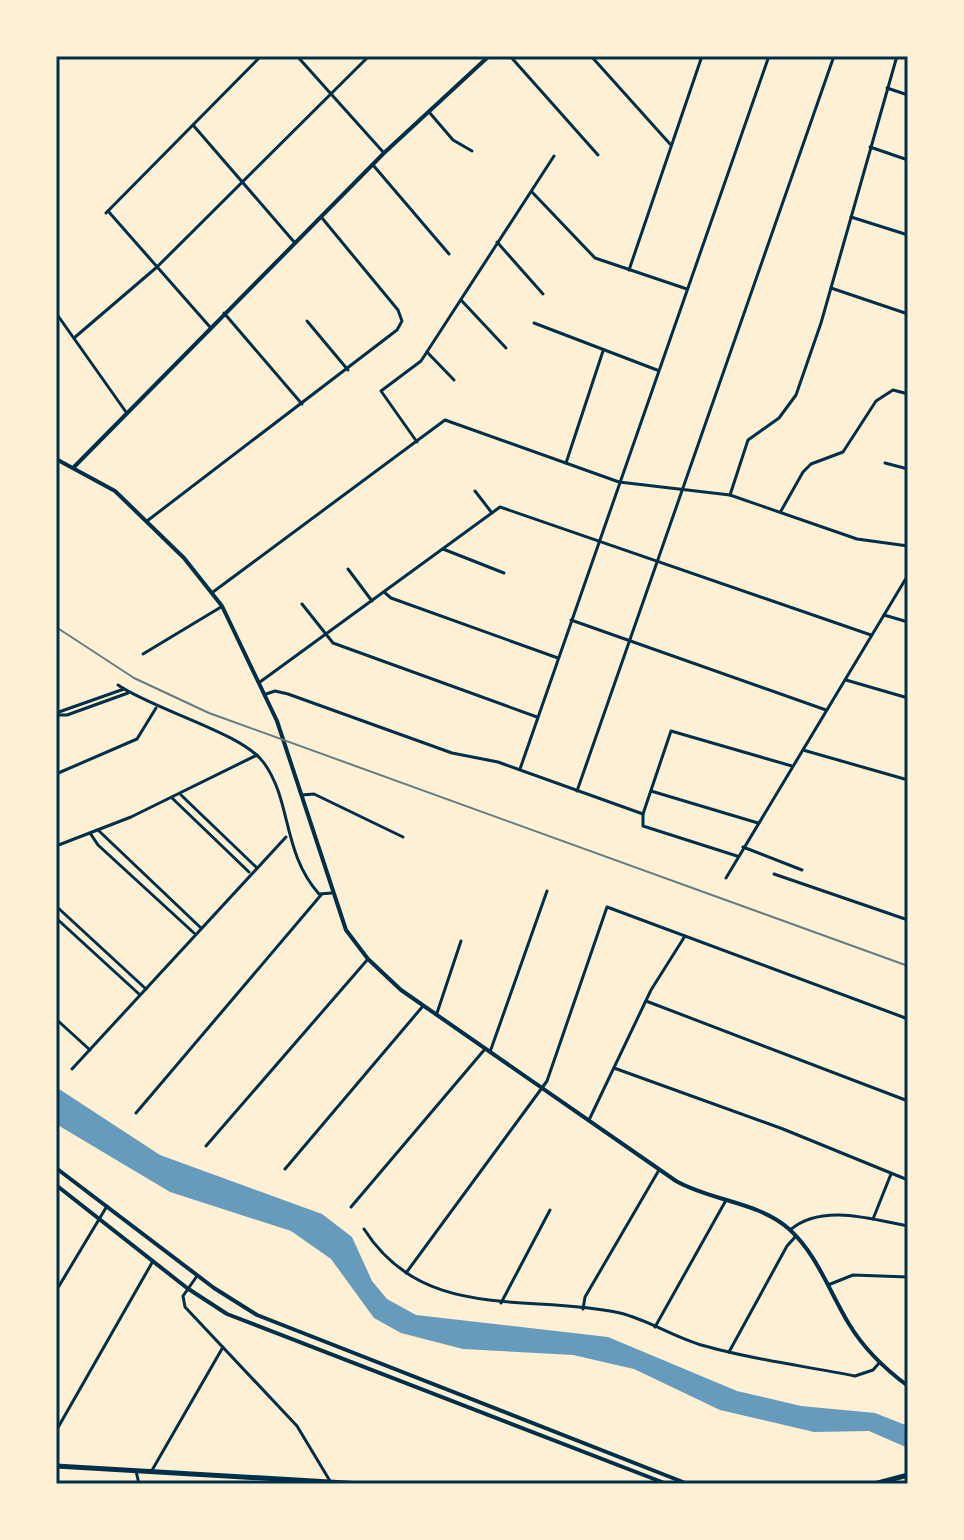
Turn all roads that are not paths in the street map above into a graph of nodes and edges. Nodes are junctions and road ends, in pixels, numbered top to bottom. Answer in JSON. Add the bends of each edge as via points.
{"nodes":[{"id":1,"x":261,"y":56,"type":"edge"},
{"id":2,"x":297,"y":56,"type":"edge"},
{"id":3,"x":369,"y":56,"type":"edge"},
{"id":4,"x":489,"y":56,"type":"edge"},
{"id":5,"x":510,"y":56,"type":"edge"},
{"id":6,"x":591,"y":56,"type":"edge"},
{"id":7,"x":702,"y":56,"type":"edge"},
{"id":8,"x":769,"y":56,"type":"edge"},
{"id":9,"x":834,"y":56,"type":"edge"},
{"id":10,"x":897,"y":56,"type":"edge"},
{"id":11,"x":887,"y":88,"type":"junction"},
{"id":12,"x":329,"y":95,"type":"junction"},
{"id":13,"x":908,"y":95,"type":"edge"},
{"id":14,"x":429,"y":112,"type":"junction"},
{"id":15,"x":193,"y":125,"type":"junction"},
{"id":16,"x":670,"y":144,"type":"junction"},
{"id":17,"x":870,"y":147,"type":"junction"},
{"id":18,"x":472,"y":151,"type":"dead end"},
{"id":19,"x":384,"y":153,"type":"junction"},
{"id":20,"x":598,"y":155,"type":"dead end"},
{"id":21,"x":554,"y":156,"type":"dead end"},
{"id":22,"x":908,"y":160,"type":"edge"},
{"id":23,"x":373,"y":165,"type":"junction"},
{"id":24,"x":242,"y":181,"type":"junction"},
{"id":25,"x":531,"y":191,"type":"junction"},
{"id":26,"x":851,"y":217,"type":"junction"},
{"id":27,"x":322,"y":218,"type":"junction"},
{"id":28,"x":908,"y":235,"type":"edge"},
{"id":29,"x":497,"y":242,"type":"junction"},
{"id":30,"x":295,"y":243,"type":"junction"},
{"id":31,"x":449,"y":254,"type":"dead end"},
{"id":32,"x":157,"y":267,"type":"junction"},
{"id":33,"x":629,"y":270,"type":"junction"},
{"id":34,"x":831,"y":288,"type":"junction"},
{"id":35,"x":687,"y":289,"type":"junction"},
{"id":36,"x":543,"y":294,"type":"dead end"},
{"id":37,"x":461,"y":300,"type":"junction"},
{"id":38,"x":56,"y":313,"type":"edge"},
{"id":39,"x":224,"y":313,"type":"junction"},
{"id":40,"x":908,"y":314,"type":"edge"},
{"id":41,"x":307,"y":321,"type":"dead end"},
{"id":42,"x":534,"y":323,"type":"dead end"},
{"id":43,"x":210,"y":327,"type":"junction"},
{"id":44,"x":74,"y":338,"type":"junction"},
{"id":45,"x":506,"y":348,"type":"dead end"},
{"id":46,"x":603,"y":351,"type":"junction"},
{"id":47,"x":427,"y":352,"type":"junction"},
{"id":48,"x":348,"y":370,"type":"junction"},
{"id":49,"x":657,"y":370,"type":"junction"},
{"id":50,"x":454,"y":380,"type":"dead end"},
{"id":51,"x":908,"y":394,"type":"edge"},
{"id":52,"x":302,"y":404,"type":"junction"},
{"id":53,"x":126,"y":412,"type":"junction"},
{"id":54,"x":417,"y":442,"type":"junction"},
{"id":55,"x":56,"y":459,"type":"edge"},
{"id":56,"x":566,"y":463,"type":"junction"},
{"id":57,"x":885,"y":463,"type":"dead end"},
{"id":58,"x":74,"y":467,"type":"junction"},
{"id":59,"x":908,"y":469,"type":"edge"},
{"id":60,"x":619,"y":482,"type":"junction"},
{"id":61,"x":683,"y":489,"type":"junction"},
{"id":62,"x":475,"y":491,"type":"dead end"},
{"id":63,"x":730,"y":495,"type":"junction"},
{"id":64,"x":781,"y":511,"type":"junction"},
{"id":65,"x":492,"y":513,"type":"junction"},
{"id":66,"x":147,"y":521,"type":"junction"},
{"id":67,"x":599,"y":541,"type":"junction"},
{"id":68,"x":908,"y":546,"type":"edge"},
{"id":69,"x":443,"y":549,"type":"junction"},
{"id":70,"x":657,"y":562,"type":"junction"},
{"id":71,"x":348,"y":569,"type":"dead end"},
{"id":72,"x":504,"y":573,"type":"dead end"},
{"id":73,"x":908,"y":575,"type":"edge"},
{"id":74,"x":213,"y":592,"type":"junction"},
{"id":75,"x":384,"y":592,"type":"junction"},
{"id":76,"x":372,"y":601,"type":"junction"},
{"id":77,"x":302,"y":604,"type":"dead end"},
{"id":78,"x":222,"y":606,"type":"junction"},
{"id":79,"x":884,"y":615,"type":"junction"},
{"id":80,"x":571,"y":620,"type":"junction"},
{"id":81,"x":908,"y":622,"type":"edge"},
{"id":82,"x":871,"y":635,"type":"junction"},
{"id":83,"x":325,"y":636,"type":"junction"},
{"id":84,"x":630,"y":641,"type":"junction"},
{"id":85,"x":143,"y":654,"type":"dead end"},
{"id":86,"x":558,"y":658,"type":"junction"},
{"id":87,"x":845,"y":679,"type":"junction"},
{"id":88,"x":260,"y":682,"type":"junction"},
{"id":89,"x":118,"y":685,"type":"dead end"},
{"id":90,"x":124,"y":689,"type":"junction"},
{"id":91,"x":129,"y":693,"type":"junction"},
{"id":92,"x":266,"y":694,"type":"junction"},
{"id":93,"x":908,"y":698,"type":"edge"},
{"id":94,"x":156,"y":708,"type":"junction"},
{"id":95,"x":826,"y":710,"type":"junction"},
{"id":96,"x":56,"y":714,"type":"edge"},
{"id":97,"x":537,"y":717,"type":"junction"},
{"id":98,"x":803,"y":750,"type":"junction"},
{"id":99,"x":257,"y":755,"type":"junction"},
{"id":100,"x":792,"y":766,"type":"junction"},
{"id":101,"x":520,"y":769,"type":"junction"},
{"id":102,"x":56,"y":774,"type":"edge"},
{"id":103,"x":908,"y":780,"type":"edge"},
{"id":104,"x":577,"y":791,"type":"junction"},
{"id":105,"x":651,"y":791,"type":"junction"},
{"id":106,"x":180,"y":794,"type":"junction"},
{"id":107,"x":302,"y":795,"type":"junction"},
{"id":108,"x":172,"y":798,"type":"junction"},
{"id":109,"x":643,"y":814,"type":"junction"},
{"id":110,"x":758,"y":823,"type":"junction"},
{"id":111,"x":98,"y":830,"type":"junction"},
{"id":112,"x":90,"y":833,"type":"junction"},
{"id":113,"x":288,"y":837,"type":"junction"},
{"id":114,"x":403,"y":837,"type":"dead end"},
{"id":115,"x":56,"y":846,"type":"edge"},
{"id":116,"x":743,"y":847,"type":"junction"},
{"id":117,"x":737,"y":856,"type":"junction"},
{"id":118,"x":256,"y":867,"type":"junction"},
{"id":119,"x":802,"y":870,"type":"dead end"},
{"id":120,"x":250,"y":873,"type":"junction"},
{"id":121,"x":774,"y":874,"type":"dead end"},
{"id":122,"x":726,"y":878,"type":"dead end"},
{"id":123,"x":547,"y":891,"type":"dead end"},
{"id":124,"x":334,"y":893,"type":"junction"},
{"id":125,"x":321,"y":895,"type":"junction"},
{"id":126,"x":56,"y":906,"type":"edge"},
{"id":127,"x":56,"y":918,"type":"edge"},
{"id":128,"x":908,"y":920,"type":"edge"},
{"id":129,"x":201,"y":928,"type":"junction"},
{"id":130,"x":195,"y":934,"type":"junction"},
{"id":131,"x":685,"y":936,"type":"junction"},
{"id":132,"x":461,"y":941,"type":"dead end"},
{"id":133,"x":368,"y":959,"type":"junction"},
{"id":134,"x":146,"y":989,"type":"junction"},
{"id":135,"x":140,"y":995,"type":"junction"},
{"id":136,"x":646,"y":1001,"type":"junction"},
{"id":137,"x":423,"y":1006,"type":"junction"},
{"id":138,"x":435,"y":1015,"type":"junction"},
{"id":139,"x":56,"y":1019,"type":"edge"},
{"id":140,"x":908,"y":1019,"type":"edge"},
{"id":141,"x":90,"y":1050,"type":"junction"},
{"id":142,"x":488,"y":1050,"type":"junction"},
{"id":143,"x":614,"y":1068,"type":"junction"},
{"id":144,"x":72,"y":1069,"type":"dead end"},
{"id":145,"x":543,"y":1089,"type":"junction"},
{"id":146,"x":908,"y":1101,"type":"edge"},
{"id":147,"x":136,"y":1113,"type":"dead end"},
{"id":148,"x":589,"y":1120,"type":"junction"},
{"id":149,"x":206,"y":1146,"type":"dead end"},
{"id":150,"x":56,"y":1168,"type":"edge"},
{"id":151,"x":285,"y":1169,"type":"dead end"},
{"id":152,"x":659,"y":1170,"type":"junction"},
{"id":153,"x":891,"y":1174,"type":"junction"},
{"id":154,"x":908,"y":1180,"type":"edge"},
{"id":155,"x":56,"y":1185,"type":"edge"},
{"id":156,"x":725,"y":1202,"type":"junction"},
{"id":157,"x":107,"y":1206,"type":"junction"},
{"id":158,"x":351,"y":1207,"type":"dead end"},
{"id":159,"x":550,"y":1210,"type":"dead end"},
{"id":160,"x":98,"y":1217,"type":"junction"},
{"id":161,"x":873,"y":1219,"type":"junction"},
{"id":162,"x":908,"y":1226,"type":"edge"},
{"id":163,"x":364,"y":1229,"type":"dead end"},
{"id":164,"x":790,"y":1230,"type":"junction"},
{"id":165,"x":796,"y":1236,"type":"junction"},
{"id":166,"x":153,"y":1261,"type":"junction"},
{"id":167,"x":406,"y":1273,"type":"junction"},
{"id":168,"x":198,"y":1276,"type":"junction"},
{"id":169,"x":908,"y":1277,"type":"edge"},
{"id":170,"x":828,"y":1285,"type":"junction"},
{"id":171,"x":187,"y":1288,"type":"junction"},
{"id":172,"x":56,"y":1291,"type":"edge"},
{"id":173,"x":501,"y":1303,"type":"junction"},
{"id":174,"x":583,"y":1309,"type":"junction"},
{"id":175,"x":655,"y":1327,"type":"junction"},
{"id":176,"x":223,"y":1347,"type":"junction"},
{"id":177,"x":729,"y":1352,"type":"junction"},
{"id":178,"x":880,"y":1362,"type":"junction"},
{"id":179,"x":399,"y":1371,"type":"junction"},
{"id":180,"x":395,"y":1380,"type":"junction"},
{"id":181,"x":908,"y":1386,"type":"edge"},
{"id":182,"x":56,"y":1431,"type":"edge"},
{"id":183,"x":56,"y":1466,"type":"edge"},
{"id":184,"x":136,"y":1471,"type":"junction"},
{"id":185,"x":151,"y":1472,"type":"junction"},
{"id":186,"x":908,"y":1475,"type":"edge"},
{"id":187,"x":278,"y":1482,"type":"edge"},
{"id":188,"x":331,"y":1483,"type":"edge"},
{"id":189,"x":139,"y":1484,"type":"edge"},
{"id":190,"x":363,"y":1484,"type":"edge"},
{"id":191,"x":667,"y":1484,"type":"edge"},
{"id":192,"x":688,"y":1484,"type":"edge"},
{"id":193,"x":790,"y":1484,"type":"edge"},
{"id":194,"x":817,"y":1484,"type":"edge"},
{"id":195,"x":827,"y":1484,"type":"edge"},
{"id":196,"x":874,"y":1484,"type":"edge"}],
"edges":[{"from":1,"to":15,"type":"street"},
{"from":2,"to":12,"type":"street"},
{"from":3,"to":12,"type":"street"},
{"from":4,"to":14,"type":"main road"},
{"from":5,"to":20,"type":"street"},
{"from":6,"to":16,"type":"street"},
{"from":7,"to":16,"type":"street"},
{"from":8,"to":35,"type":"street"},
{"from":9,"to":61,"type":"street"},
{"from":10,"to":11,"type":"street"},
{"from":11,"to":13,"type":"street"},
{"from":11,"to":17,"type":"street"},
{"from":12,"to":19,"type":"street"},
{"from":12,"to":24,"type":"street"},
{"from":14,"to":18,"type":"street","via":[[453,140]]},
{"from":14,"to":19,"type":"main road"},
{"from":15,"to":24,"type":"street"},
{"from":15,"to":32,"type":"street","via":[[107,212]]},
{"from":16,"to":33,"type":"street"},
{"from":17,"to":22,"type":"street"},
{"from":17,"to":26,"type":"street"},
{"from":19,"to":23,"type":"main road"},
{"from":21,"to":25,"type":"street"},
{"from":23,"to":27,"type":"main road"},
{"from":23,"to":31,"type":"street"},
{"from":24,"to":30,"type":"street"},
{"from":24,"to":32,"type":"street"},
{"from":25,"to":29,"type":"street"},
{"from":25,"to":33,"type":"street","via":[[595,258]]},
{"from":26,"to":28,"type":"street"},
{"from":26,"to":34,"type":"street"},
{"from":27,"to":30,"type":"main road"},
{"from":27,"to":48,"type":"street","via":[[388,296],[402,321]]},
{"from":29,"to":36,"type":"street"},
{"from":29,"to":37,"type":"street"},
{"from":30,"to":39,"type":"main road"},
{"from":32,"to":43,"type":"street"},
{"from":32,"to":44,"type":"street"},
{"from":33,"to":35,"type":"street"},
{"from":34,"to":40,"type":"street"},
{"from":34,"to":63,"type":"street","via":[[796,395],[779,418],[748,440]]},
{"from":35,"to":49,"type":"street"},
{"from":37,"to":45,"type":"street"},
{"from":37,"to":47,"type":"street"},
{"from":38,"to":44,"type":"street"},
{"from":39,"to":43,"type":"main road"},
{"from":39,"to":52,"type":"street"},
{"from":41,"to":48,"type":"street"},
{"from":42,"to":46,"type":"street"},
{"from":43,"to":53,"type":"main road"},
{"from":44,"to":53,"type":"street"},
{"from":46,"to":49,"type":"street"},
{"from":46,"to":56,"type":"street"},
{"from":47,"to":50,"type":"street"},
{"from":47,"to":54,"type":"street","via":[[381,391]]},
{"from":48,"to":52,"type":"street"},
{"from":49,"to":60,"type":"street"},
{"from":51,"to":64,"type":"street","via":[[893,390],[876,401],[843,452],[803,472]]},
{"from":52,"to":66,"type":"street"},
{"from":53,"to":58,"type":"main road"},
{"from":54,"to":56,"type":"street","via":[[445,420]]},
{"from":54,"to":74,"type":"street"},
{"from":55,"to":58,"type":"main road"},
{"from":56,"to":60,"type":"street"},
{"from":57,"to":59,"type":"street"},
{"from":58,"to":66,"type":"main road","via":[[111,487]]},
{"from":60,"to":61,"type":"street"},
{"from":60,"to":67,"type":"street"},
{"from":61,"to":63,"type":"street"},
{"from":61,"to":70,"type":"street"},
{"from":62,"to":65,"type":"street"},
{"from":63,"to":64,"type":"street"},
{"from":64,"to":68,"type":"street","via":[[857,539]]},
{"from":65,"to":67,"type":"street","via":[[500,507]]},
{"from":65,"to":69,"type":"street"},
{"from":66,"to":74,"type":"main road"},
{"from":67,"to":70,"type":"street"},
{"from":67,"to":80,"type":"street"},
{"from":69,"to":72,"type":"street"},
{"from":69,"to":75,"type":"street"},
{"from":70,"to":82,"type":"street"},
{"from":70,"to":84,"type":"street"},
{"from":71,"to":76,"type":"street"},
{"from":73,"to":79,"type":"street"},
{"from":74,"to":78,"type":"main road"},
{"from":75,"to":76,"type":"street"},
{"from":75,"to":86,"type":"street"},
{"from":76,"to":83,"type":"street"},
{"from":77,"to":83,"type":"street"},
{"from":78,"to":85,"type":"street"},
{"from":78,"to":88,"type":"main road"},
{"from":79,"to":81,"type":"street"},
{"from":79,"to":82,"type":"street"},
{"from":80,"to":84,"type":"street"},
{"from":80,"to":86,"type":"street"},
{"from":82,"to":87,"type":"street"},
{"from":83,"to":88,"type":"street"},
{"from":83,"to":97,"type":"street","via":[[337,645]]},
{"from":84,"to":95,"type":"street"},
{"from":84,"to":104,"type":"street"},
{"from":86,"to":97,"type":"street"},
{"from":87,"to":93,"type":"street"},
{"from":87,"to":95,"type":"street"},
{"from":88,"to":92,"type":"main road"},
{"from":89,"to":90,"type":"street"},
{"from":90,"to":91,"type":"street"},
{"from":90,"to":96,"type":"street"},
{"from":91,"to":94,"type":"street"},
{"from":91,"to":96,"type":"street","via":[[67,715]]},
{"from":92,"to":101,"type":"street","via":[[288,694],[452,753]]},
{"from":92,"to":107,"type":"main road"},
{"from":94,"to":99,"type":"street"},
{"from":94,"to":102,"type":"street","via":[[140,737]]},
{"from":95,"to":98,"type":"street"},
{"from":97,"to":101,"type":"street"},
{"from":98,"to":100,"type":"street"},
{"from":98,"to":103,"type":"street"},
{"from":99,"to":106,"type":"street"},
{"from":99,"to":113,"type":"street","via":[[277,789]]},
{"from":100,"to":105,"type":"street","via":[[671,731]]},
{"from":100,"to":110,"type":"street"},
{"from":101,"to":104,"type":"street"},
{"from":104,"to":109,"type":"street"},
{"from":105,"to":109,"type":"street"},
{"from":105,"to":110,"type":"street"},
{"from":106,"to":108,"type":"street"},
{"from":106,"to":118,"type":"street"},
{"from":107,"to":114,"type":"street","via":[[314,794]]},
{"from":107,"to":124,"type":"main road"},
{"from":108,"to":111,"type":"street"},
{"from":108,"to":120,"type":"street"},
{"from":109,"to":117,"type":"street","via":[[646,829]]},
{"from":110,"to":116,"type":"street"},
{"from":111,"to":112,"type":"street"},
{"from":111,"to":129,"type":"street"},
{"from":112,"to":115,"type":"street"},
{"from":112,"to":130,"type":"street"},
{"from":113,"to":118,"type":"street"},
{"from":113,"to":125,"type":"street"},
{"from":116,"to":117,"type":"street"},
{"from":116,"to":119,"type":"street"},
{"from":117,"to":122,"type":"street"},
{"from":118,"to":120,"type":"street"},
{"from":120,"to":129,"type":"street"},
{"from":121,"to":128,"type":"street"},
{"from":123,"to":142,"type":"street"},
{"from":124,"to":125,"type":"street"},
{"from":124,"to":133,"type":"main road","via":[[346,930]]},
{"from":125,"to":147,"type":"street"},
{"from":126,"to":134,"type":"street"},
{"from":127,"to":135,"type":"street"},
{"from":129,"to":130,"type":"street"},
{"from":130,"to":134,"type":"street"},
{"from":131,"to":136,"type":"street"},
{"from":131,"to":140,"type":"street"},
{"from":131,"to":145,"type":"street","via":[[607,907]]},
{"from":132,"to":138,"type":"street"},
{"from":133,"to":137,"type":"main road"},
{"from":133,"to":149,"type":"street"},
{"from":134,"to":135,"type":"street"},
{"from":135,"to":141,"type":"street"},
{"from":136,"to":143,"type":"street"},
{"from":136,"to":146,"type":"street"},
{"from":137,"to":138,"type":"main road"},
{"from":137,"to":151,"type":"street"},
{"from":138,"to":142,"type":"main road"},
{"from":139,"to":141,"type":"street"},
{"from":141,"to":144,"type":"street"},
{"from":142,"to":145,"type":"main road"},
{"from":142,"to":158,"type":"street"},
{"from":143,"to":148,"type":"street"},
{"from":143,"to":153,"type":"street"},
{"from":145,"to":148,"type":"main road"},
{"from":145,"to":167,"type":"street"},
{"from":148,"to":152,"type":"main road"},
{"from":150,"to":157,"type":"main road"},
{"from":152,"to":156,"type":"main road"},
{"from":152,"to":174,"type":"street","via":[[585,1297]]},
{"from":153,"to":154,"type":"street"},
{"from":153,"to":161,"type":"street"},
{"from":155,"to":160,"type":"main road"},
{"from":156,"to":164,"type":"main road","via":[[763,1213]]},
{"from":156,"to":175,"type":"street"},
{"from":157,"to":160,"type":"street"},
{"from":157,"to":168,"type":"main road"},
{"from":159,"to":173,"type":"street"},
{"from":160,"to":166,"type":"main road"},
{"from":160,"to":172,"type":"street"},
{"from":161,"to":162,"type":"street"},
{"from":161,"to":164,"type":"street","via":[[824,1215]]},
{"from":163,"to":167,"type":"street"},
{"from":164,"to":165,"type":"main road"},
{"from":165,"to":170,"type":"main road"},
{"from":165,"to":177,"type":"street"},
{"from":166,"to":171,"type":"main road"},
{"from":166,"to":182,"type":"street"},
{"from":167,"to":173,"type":"street","via":[[450,1293]]},
{"from":168,"to":171,"type":"street"},
{"from":168,"to":179,"type":"main road","via":[[269,1320]]},
{"from":169,"to":170,"type":"street","via":[[853,1275]]},
{"from":170,"to":178,"type":"main road","via":[[854,1332]]},
{"from":171,"to":176,"type":"street","via":[[185,1307]]},
{"from":171,"to":180,"type":"main road","via":[[238,1320]]},
{"from":173,"to":174,"type":"street"},
{"from":174,"to":175,"type":"street","via":[[625,1315]]},
{"from":175,"to":177,"type":"street"},
{"from":176,"to":185,"type":"street"},
{"from":176,"to":188,"type":"street","via":[[297,1426]]},
{"from":177,"to":178,"type":"street","via":[[855,1376]]},
{"from":178,"to":181,"type":"main road"},
{"from":179,"to":180,"type":"main road"},
{"from":179,"to":192,"type":"main road"},
{"from":180,"to":191,"type":"main road"},
{"from":183,"to":184,"type":"highway"},
{"from":184,"to":185,"type":"highway"},
{"from":184,"to":189,"type":"street"},
{"from":185,"to":187,"type":"highway"},
{"from":186,"to":196,"type":"highway"},
{"from":187,"to":188,"type":"highway"},
{"from":188,"to":190,"type":"highway"},
{"from":193,"to":194,"type":"highway"},
{"from":194,"to":195,"type":"highway"}]}
